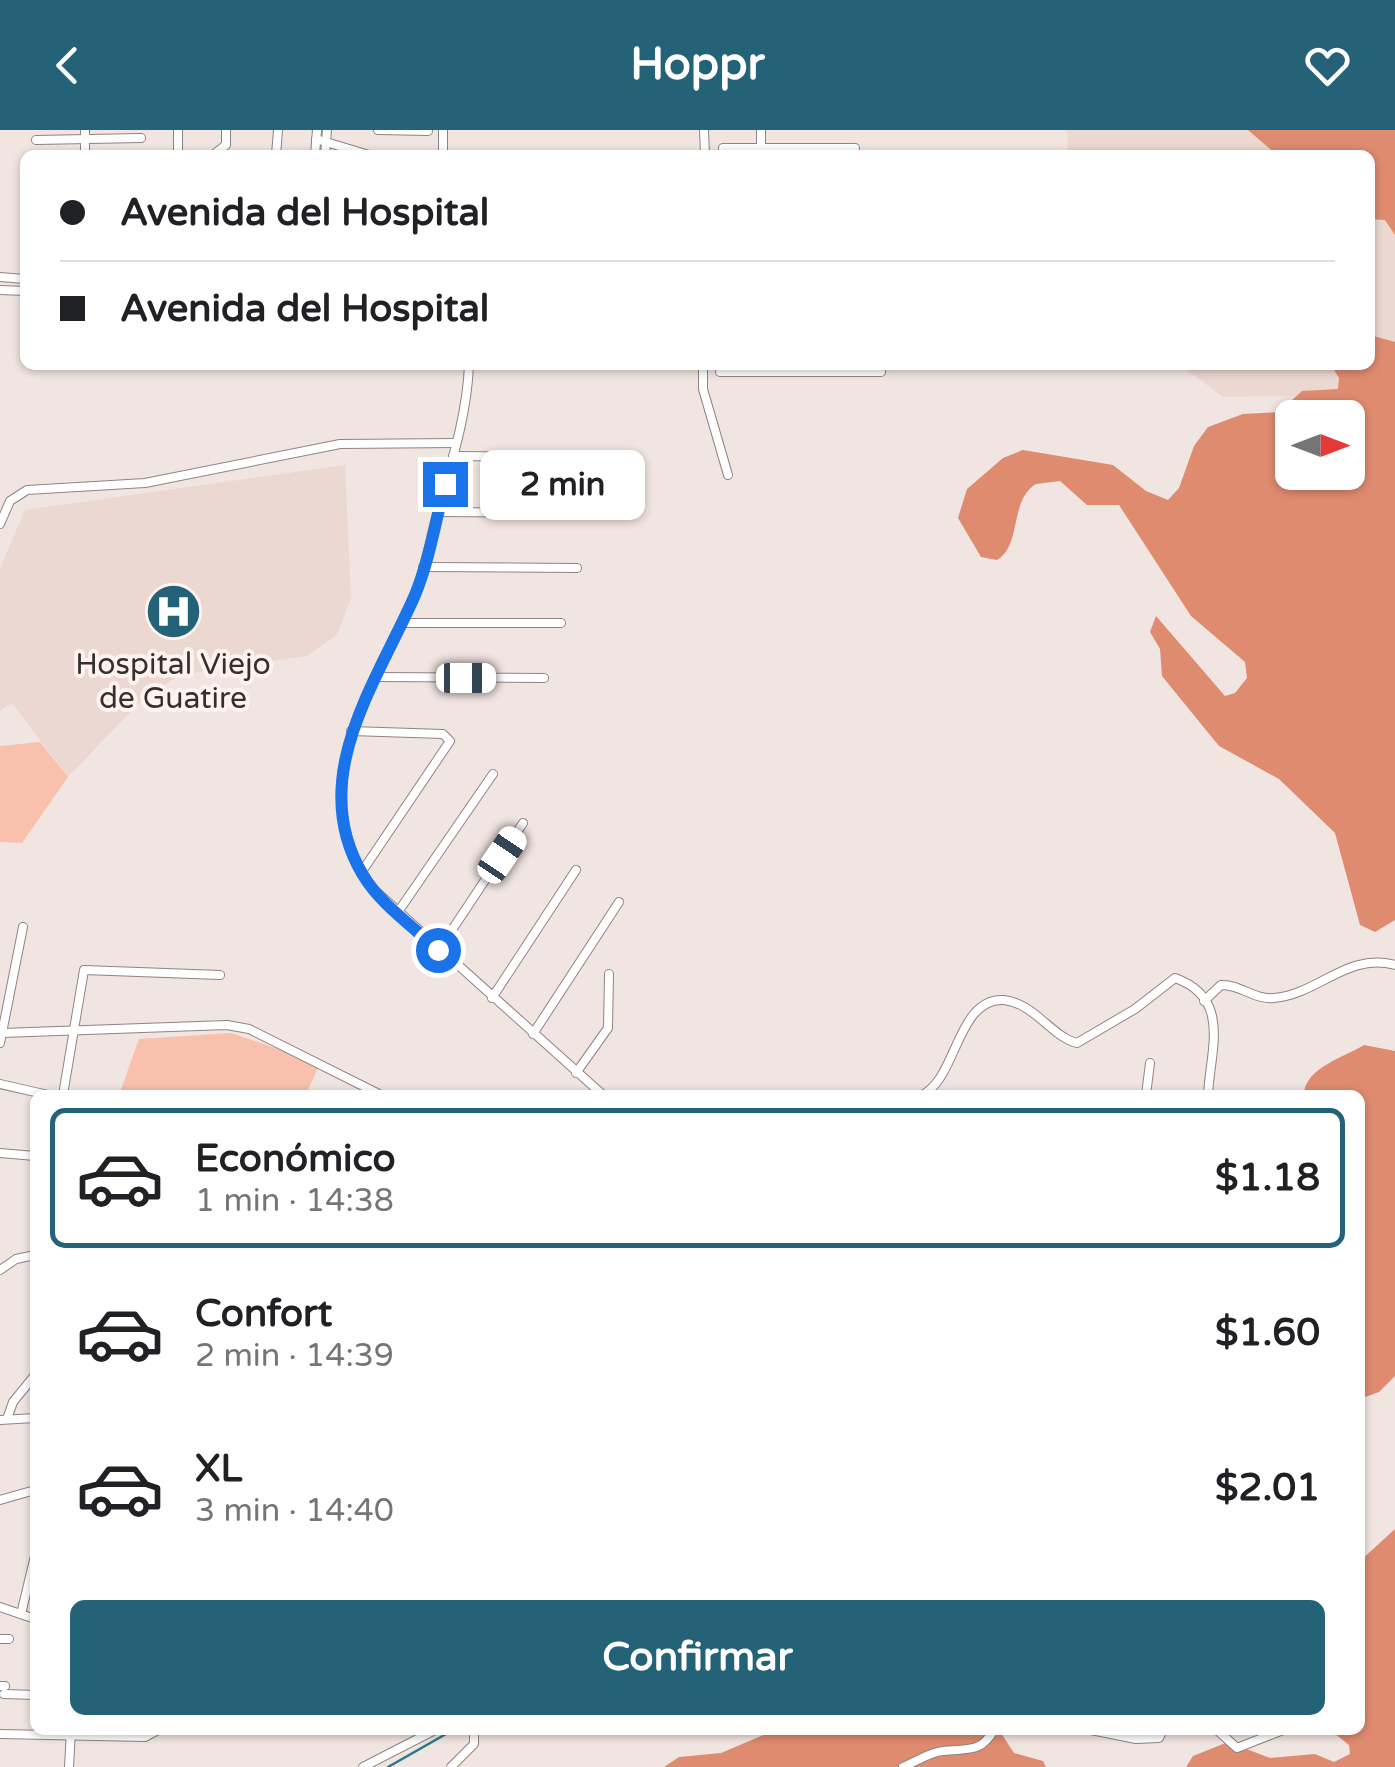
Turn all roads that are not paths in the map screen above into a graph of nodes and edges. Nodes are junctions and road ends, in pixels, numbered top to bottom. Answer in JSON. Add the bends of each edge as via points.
{"nodes":[{"id":1,"x":327,"y":130,"type":"edge"},
{"id":2,"x":378,"y":130,"type":"edge"},
{"id":3,"x":428,"y":131,"type":"edge"},
{"id":4,"x":317,"y":134,"type":"edge"},
{"id":5,"x":85,"y":135,"type":"edge"},
{"id":6,"x":140,"y":138,"type":"dead end"},
{"id":7,"x":36,"y":140,"type":"dead end"},
{"id":8,"x":327,"y":142,"type":"junction"},
{"id":9,"x":723,"y":148,"type":"dead end"},
{"id":10,"x":855,"y":148,"type":"dead end"},
{"id":11,"x":326,"y":150,"type":"edge"},
{"id":12,"x":353,"y":150,"type":"edge"},
{"id":13,"x":748,"y":150,"type":"edge"},
{"id":14,"x":792,"y":150,"type":"edge"},
{"id":15,"x":469,"y":370,"type":"edge"},
{"id":16,"x":703,"y":370,"type":"edge"},
{"id":17,"x":741,"y":370,"type":"edge"},
{"id":18,"x":822,"y":370,"type":"edge"},
{"id":19,"x":720,"y":372,"type":"dead end"},
{"id":20,"x":881,"y":372,"type":"dead end"},
{"id":21,"x":456,"y":443,"type":"junction"},
{"id":22,"x":453,"y":456,"type":"junction"},
{"id":23,"x":602,"y":457,"type":"dead end"},
{"id":24,"x":728,"y":475,"type":"dead end"},
{"id":25,"x":438,"y":512,"type":"junction"},
{"id":26,"x":593,"y":513,"type":"dead end"},
{"id":27,"x":0,"y":524,"type":"edge"},
{"id":28,"x":423,"y":567,"type":"junction"},
{"id":29,"x":576,"y":568,"type":"dead end"},
{"id":30,"x":402,"y":623,"type":"junction"},
{"id":31,"x":561,"y":623,"type":"dead end"},
{"id":32,"x":376,"y":678,"type":"junction"},
{"id":33,"x":544,"y":678,"type":"dead end"},
{"id":34,"x":351,"y":731,"type":"junction"},
{"id":35,"x":493,"y":774,"type":"dead end"},
{"id":36,"x":523,"y":823,"type":"dead end"},
{"id":37,"x":576,"y":870,"type":"dead end"},
{"id":38,"x":361,"y":873,"type":"junction"},
{"id":39,"x":619,"y":902,"type":"dead end"},
{"id":40,"x":398,"y":912,"type":"junction"},
{"id":41,"x":23,"y":927,"type":"dead end"},
{"id":42,"x":438,"y":950,"type":"junction"},
{"id":43,"x":1395,"y":966,"type":"edge"},
{"id":44,"x":609,"y":974,"type":"dead end"},
{"id":45,"x":220,"y":975,"type":"dead end"},
{"id":46,"x":492,"y":998,"type":"junction"},
{"id":47,"x":1204,"y":1001,"type":"junction"},
{"id":48,"x":76,"y":1031,"type":"junction"},
{"id":49,"x":533,"y":1034,"type":"junction"},
{"id":50,"x":1,"y":1038,"type":"edge"},
{"id":51,"x":1150,"y":1063,"type":"dead end"},
{"id":52,"x":576,"y":1073,"type":"junction"},
{"id":53,"x":0,"y":1084,"type":"edge"},
{"id":54,"x":64,"y":1090,"type":"edge"},
{"id":55,"x":371,"y":1090,"type":"edge"},
{"id":56,"x":596,"y":1090,"type":"edge"},
{"id":57,"x":933,"y":1090,"type":"edge"},
{"id":58,"x":1147,"y":1090,"type":"edge"},
{"id":59,"x":1209,"y":1090,"type":"edge"},
{"id":60,"x":30,"y":1091,"type":"edge"},
{"id":61,"x":0,"y":1153,"type":"edge"},
{"id":62,"x":30,"y":1156,"type":"edge"},
{"id":63,"x":30,"y":1256,"type":"edge"},
{"id":64,"x":0,"y":1270,"type":"edge"},
{"id":65,"x":30,"y":1381,"type":"edge"},
{"id":66,"x":30,"y":1418,"type":"edge"},
{"id":67,"x":3,"y":1420,"type":"edge"},
{"id":68,"x":30,"y":1491,"type":"edge"},
{"id":69,"x":0,"y":1500,"type":"edge"},
{"id":70,"x":30,"y":1577,"type":"edge"},
{"id":71,"x":0,"y":1607,"type":"edge"},
{"id":72,"x":21,"y":1614,"type":"junction"},
{"id":73,"x":30,"y":1617,"type":"edge"},
{"id":74,"x":3,"y":1689,"type":"edge"},
{"id":75,"x":30,"y":1694,"type":"edge"},
{"id":76,"x":0,"y":1734,"type":"edge"},
{"id":77,"x":30,"y":1734,"type":"edge"},
{"id":78,"x":70,"y":1735,"type":"edge"},
{"id":79,"x":95,"y":1735,"type":"edge"},
{"id":80,"x":149,"y":1735,"type":"edge"},
{"id":81,"x":425,"y":1735,"type":"edge"},
{"id":82,"x":474,"y":1735,"type":"edge"},
{"id":83,"x":990,"y":1735,"type":"edge"},
{"id":84,"x":1116,"y":1735,"type":"edge"},
{"id":85,"x":1161,"y":1735,"type":"edge"},
{"id":86,"x":1223,"y":1735,"type":"edge"},
{"id":87,"x":1270,"y":1735,"type":"edge"},
{"id":88,"x":69,"y":1767,"type":"edge"},
{"id":89,"x":363,"y":1767,"type":"edge"},
{"id":90,"x":451,"y":1767,"type":"edge"},
{"id":91,"x":903,"y":1767,"type":"edge"}],
"edges":[{"from":1,"to":8,"type":"street"},
{"from":2,"to":3,"type":"street"},
{"from":4,"to":8,"type":"street"},
{"from":5,"to":6,"type":"street"},
{"from":5,"to":7,"type":"street"},
{"from":8,"to":11,"type":"street"},
{"from":8,"to":12,"type":"street"},
{"from":9,"to":13,"type":"street"},
{"from":10,"to":14,"type":"street"},
{"from":15,"to":21,"type":"street"},
{"from":16,"to":24,"type":"street"},
{"from":17,"to":19,"type":"street"},
{"from":18,"to":20,"type":"street"},
{"from":21,"to":22,"type":"street"},
{"from":21,"to":27,"type":"street","via":[[340,444],[145,482],[27,490],[10,500]]},
{"from":22,"to":23,"type":"street"},
{"from":22,"to":25,"type":"street"},
{"from":25,"to":26,"type":"street"},
{"from":25,"to":28,"type":"street"},
{"from":28,"to":29,"type":"street"},
{"from":28,"to":30,"type":"street"},
{"from":30,"to":31,"type":"street"},
{"from":30,"to":32,"type":"street"},
{"from":32,"to":33,"type":"street"},
{"from":32,"to":34,"type":"street"},
{"from":34,"to":38,"type":"street","via":[[342,761],[342,804]]},
{"from":34,"to":38,"type":"street","via":[[443,734],[450,741]]},
{"from":35,"to":40,"type":"street"},
{"from":36,"to":42,"type":"street"},
{"from":37,"to":46,"type":"street"},
{"from":38,"to":40,"type":"street"},
{"from":39,"to":49,"type":"street"},
{"from":40,"to":42,"type":"street"},
{"from":41,"to":50,"type":"street"},
{"from":42,"to":46,"type":"street"},
{"from":43,"to":47,"type":"street","via":[[1352,965],[1273,998],[1225,984]]},
{"from":44,"to":52,"type":"street","via":[[608,1028]]},
{"from":45,"to":48,"type":"street","via":[[90,966],[82,975]]},
{"from":46,"to":49,"type":"street"},
{"from":47,"to":57,"type":"street","via":[[1174,978],[1077,1043],[1005,1000],[987,1004],[972,1017]]},
{"from":47,"to":59,"type":"street","via":[[1216,1033]]},
{"from":48,"to":50,"type":"street"},
{"from":48,"to":54,"type":"street"},
{"from":48,"to":55,"type":"street","via":[[227,1025]]},
{"from":49,"to":52,"type":"street"},
{"from":51,"to":58,"type":"street"},
{"from":52,"to":56,"type":"street"},
{"from":53,"to":60,"type":"street"},
{"from":61,"to":62,"type":"street"},
{"from":63,"to":64,"type":"street"},
{"from":65,"to":67,"type":"street"},
{"from":66,"to":67,"type":"street"},
{"from":68,"to":69,"type":"street"},
{"from":70,"to":72,"type":"street"},
{"from":71,"to":72,"type":"street"},
{"from":72,"to":73,"type":"street"},
{"from":74,"to":75,"type":"street"},
{"from":76,"to":77,"type":"street"},
{"from":78,"to":88,"type":"street"},
{"from":79,"to":80,"type":"street"},
{"from":81,"to":89,"type":"street"},
{"from":82,"to":90,"type":"street","via":[[474,1744]]},
{"from":83,"to":91,"type":"street","via":[[982,1747],[941,1750]]},
{"from":84,"to":85,"type":"street"},
{"from":86,"to":87,"type":"street","via":[[1237,1748]]}]}
